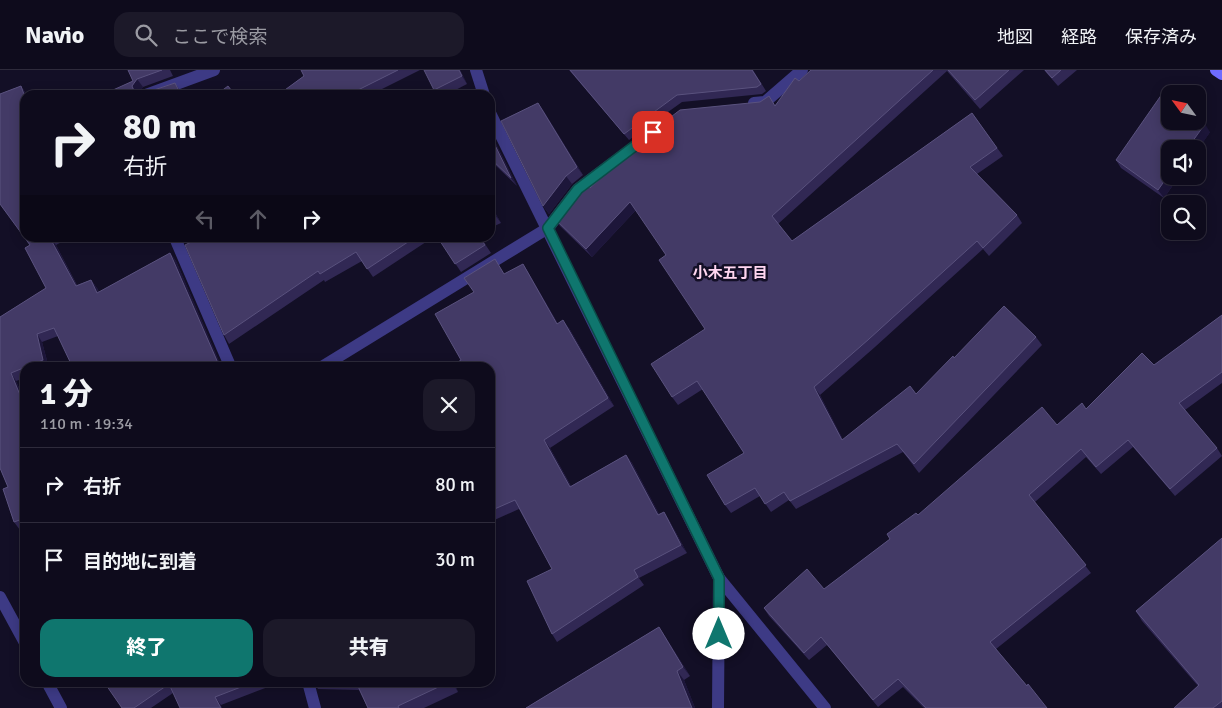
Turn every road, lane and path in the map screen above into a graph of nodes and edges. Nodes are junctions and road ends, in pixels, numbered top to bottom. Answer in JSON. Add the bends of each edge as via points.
{"nodes":[{"id":1,"x":214,"y":70,"type":"edge"},
{"id":2,"x":476,"y":70,"type":"edge"},
{"id":3,"x":802,"y":70,"type":"edge"},
{"id":4,"x":1216,"y":70,"type":"edge"},
{"id":5,"x":1222,"y":74,"type":"edge"},
{"id":6,"x":160,"y":90,"type":"edge"},
{"id":7,"x":482,"y":90,"type":"edge"},
{"id":8,"x":738,"y":105,"type":"edge"},
{"id":9,"x":495,"y":123,"type":"edge"},
{"id":10,"x":661,"y":127,"type":"edge"},
{"id":11,"x":548,"y":228,"type":"junction"},
{"id":12,"x":177,"y":242,"type":"edge"},
{"id":13,"x":228,"y":362,"type":"edge"},
{"id":14,"x":330,"y":362,"type":"edge"},
{"id":15,"x":719,"y":578,"type":"junction"},
{"id":16,"x":2,"y":604,"type":"edge"},
{"id":17,"x":20,"y":635,"type":"edge"},
{"id":18,"x":50,"y":687,"type":"edge"},
{"id":19,"x":309,"y":687,"type":"edge"},
{"id":20,"x":62,"y":708,"type":"edge"},
{"id":21,"x":315,"y":708,"type":"edge"},
{"id":22,"x":718,"y":708,"type":"edge"},
{"id":23,"x":825,"y":708,"type":"edge"}],
"edges":[{"from":1,"to":6,"type":"street"},
{"from":2,"to":7,"type":"street"},
{"from":3,"to":8,"type":"street","via":[[765,102]]},
{"from":4,"to":5,"type":"main road"},
{"from":9,"to":11,"type":"street"},
{"from":10,"to":11,"type":"street","via":[[578,189]]},
{"from":11,"to":14,"type":"street"},
{"from":11,"to":15,"type":"street"},
{"from":12,"to":13,"type":"street"},
{"from":15,"to":22,"type":"street"},
{"from":15,"to":23,"type":"street"},
{"from":16,"to":17,"type":"street"},
{"from":18,"to":20,"type":"street"},
{"from":19,"to":21,"type":"street"}]}
